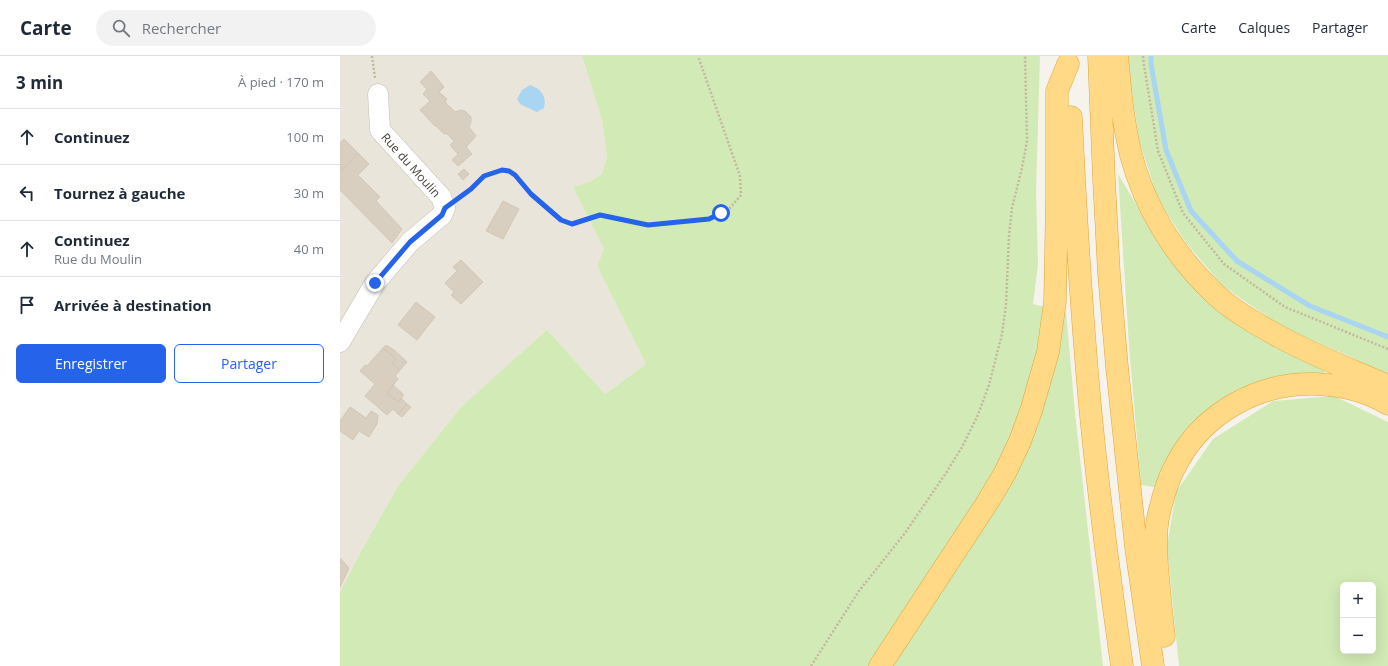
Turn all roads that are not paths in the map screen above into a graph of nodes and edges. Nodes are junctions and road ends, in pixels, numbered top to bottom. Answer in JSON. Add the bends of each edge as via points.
{"nodes":[{"id":1,"x":1099,"y":56,"type":"edge"},
{"id":2,"x":1117,"y":56,"type":"edge"},
{"id":3,"x":1068,"y":60,"type":"edge"},
{"id":4,"x":378,"y":94,"type":"dead end"},
{"id":5,"x":340,"y":342,"type":"edge"},
{"id":6,"x":1388,"y":386,"type":"edge"},
{"id":7,"x":1388,"y":404,"type":"edge"},
{"id":8,"x":880,"y":666,"type":"edge"},
{"id":9,"x":1122,"y":666,"type":"edge"},
{"id":10,"x":1153,"y":666,"type":"edge"},
{"id":11,"x":1167,"y":666,"type":"edge"}],
"edges":[{"from":1,"to":10,"type":"highway","via":[[1109,274],[1117,367],[1136,547]]},
{"from":2,"to":6,"type":"highway","via":[[1123,114],[1138,177],[1156,218],[1188,266],[1215,294],[1256,324],[1302,349]]},
{"from":3,"to":8,"type":"highway","via":[[1057,91],[1055,302],[1048,352],[1031,411],[1017,448],[987,503]]},
{"from":3,"to":9,"type":"highway","via":[[1087,373],[1107,565]]},
{"from":4,"to":5,"type":"street","name":"Rue du Moulin","via":[[380,130],[441,197],[445,208],[442,215],[410,242],[375,283]]},
{"from":7,"to":11,"type":"highway","via":[[1371,395],[1328,385],[1284,386],[1257,393],[1234,404],[1207,424],[1187,447],[1170,476],[1161,504],[1156,534],[1159,597]]}]}
